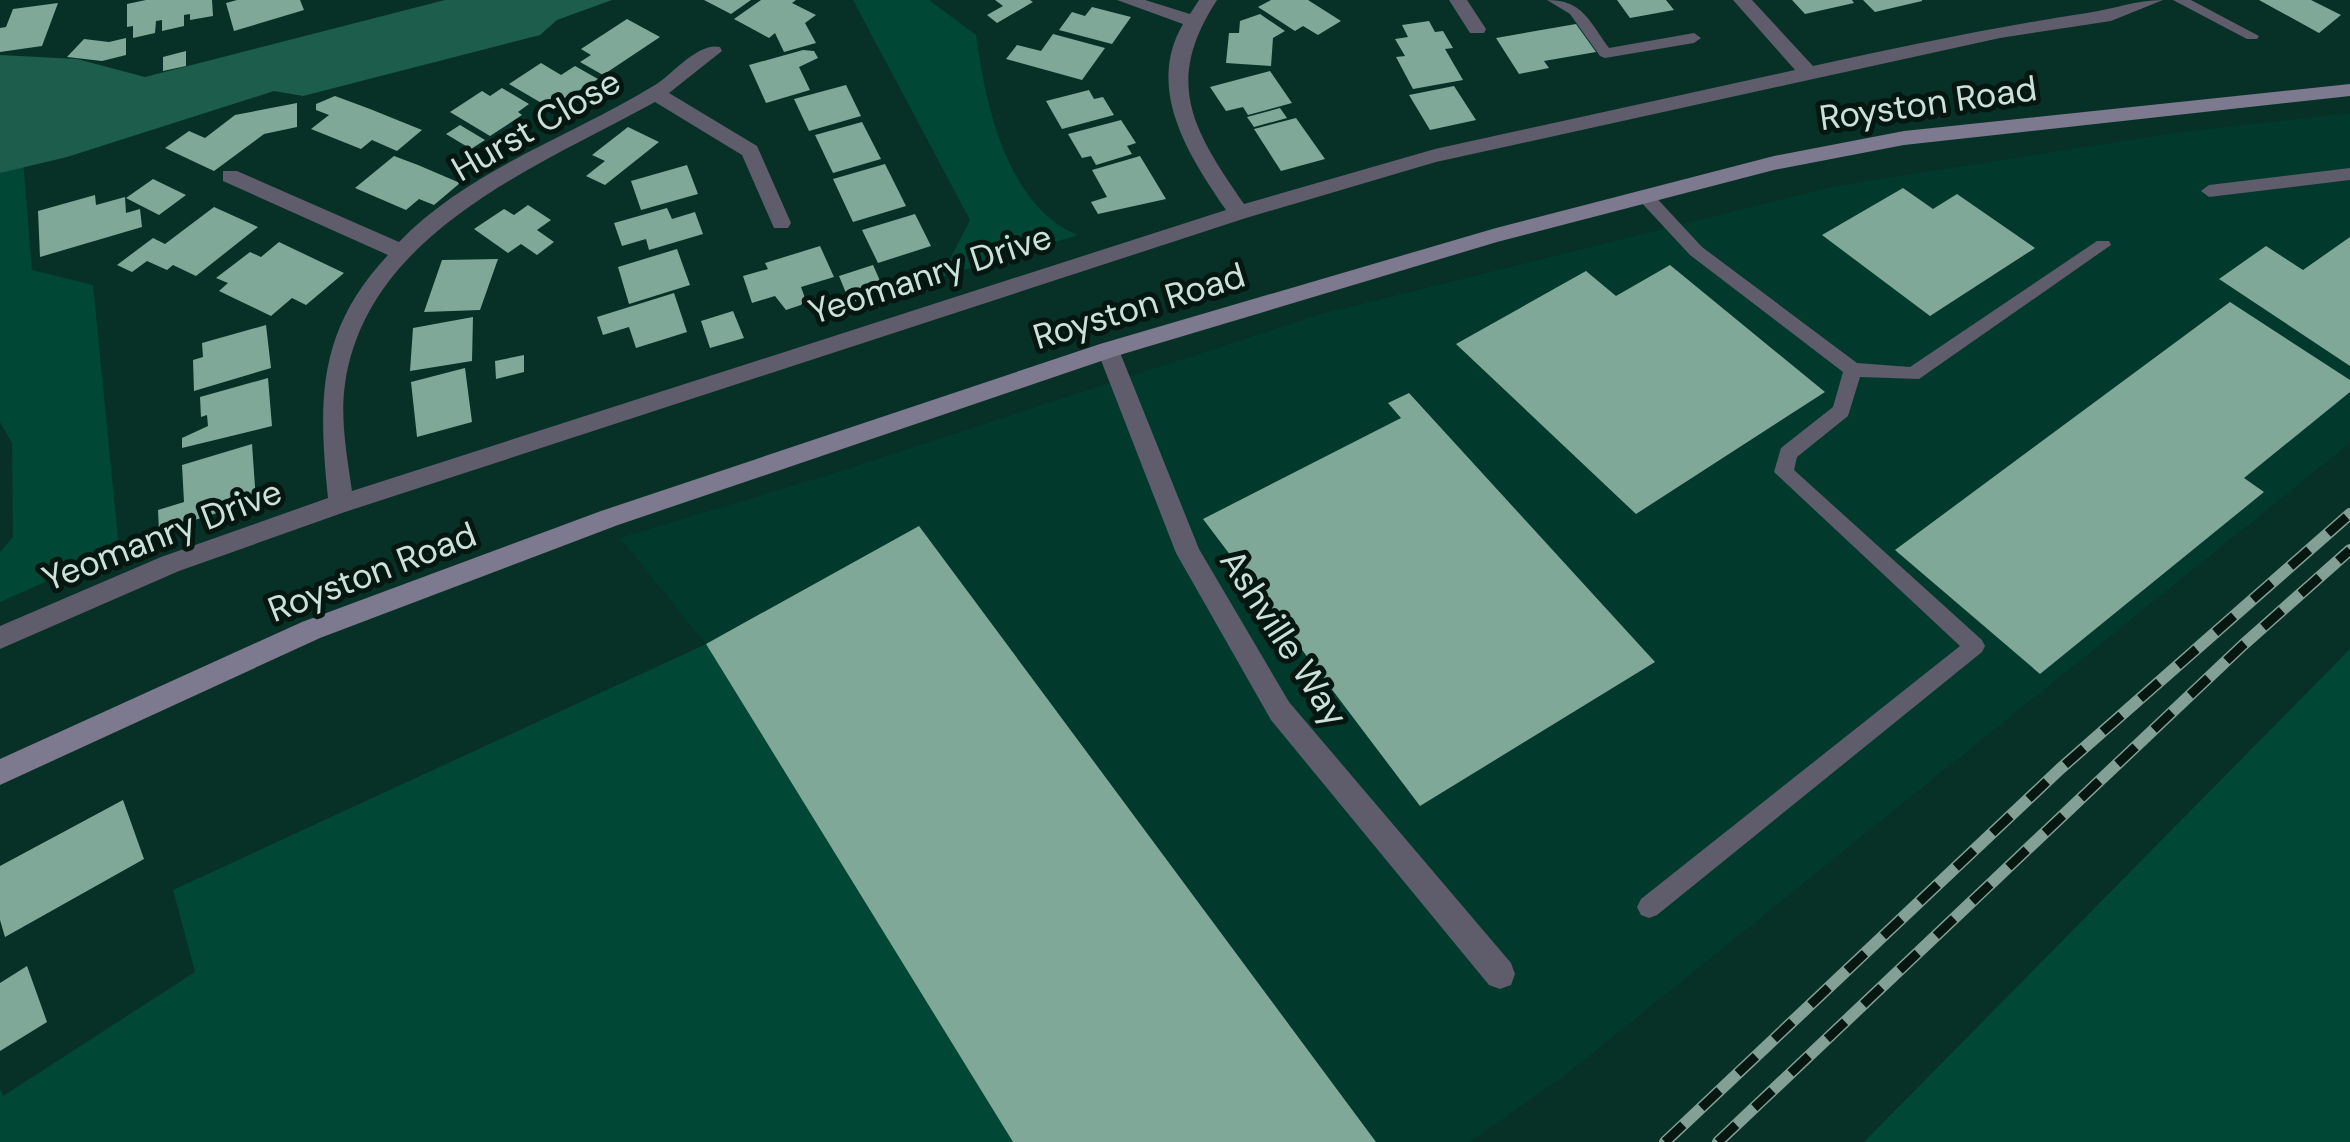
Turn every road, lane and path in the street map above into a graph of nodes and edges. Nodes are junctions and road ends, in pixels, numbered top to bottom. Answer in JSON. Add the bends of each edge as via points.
{"nodes":[{"id":1,"x":1126,"y":0,"type":"edge"},
{"id":2,"x":1208,"y":0,"type":"edge"},
{"id":3,"x":1458,"y":0,"type":"edge"},
{"id":4,"x":1554,"y":0,"type":"edge"},
{"id":5,"x":1742,"y":0,"type":"edge"},
{"id":6,"x":2154,"y":0,"type":"edge"},
{"id":7,"x":2180,"y":0,"type":"edge"},
{"id":8,"x":1191,"y":20,"type":"junction"},
{"id":9,"x":1477,"y":28,"type":"dead end"},
{"id":10,"x":2252,"y":36,"type":"dead end"},
{"id":11,"x":1694,"y":38,"type":"dead end"},
{"id":12,"x":713,"y":51,"type":"dead end"},
{"id":13,"x":1809,"y":73,"type":"junction"},
{"id":14,"x":2350,"y":90,"type":"edge"},
{"id":15,"x":656,"y":94,"type":"junction"},
{"id":16,"x":2350,"y":174,"type":"edge"},
{"id":17,"x":230,"y":176,"type":"dead end"},
{"id":18,"x":2210,"y":191,"type":"dead end"},
{"id":19,"x":1645,"y":196,"type":"junction"},
{"id":20,"x":1239,"y":213,"type":"junction"},
{"id":21,"x":781,"y":223,"type":"dead end"},
{"id":22,"x":2103,"y":245,"type":"dead end"},
{"id":23,"x":404,"y":252,"type":"junction"},
{"id":24,"x":1108,"y":350,"type":"junction"},
{"id":25,"x":1853,"y":370,"type":"junction"},
{"id":26,"x":341,"y":504,"type":"junction"},
{"id":27,"x":0,"y":638,"type":"edge"},
{"id":28,"x":0,"y":772,"type":"edge"},
{"id":29,"x":1649,"y":907,"type":"dead end"},
{"id":30,"x":1500,"y":974,"type":"dead end"}],
"edges":[{"from":1,"to":8,"type":"street"},
{"from":2,"to":8,"type":"street"},
{"from":3,"to":9,"type":"street"},
{"from":4,"to":11,"type":"lane","via":[[1575,11],[1604,54]]},
{"from":5,"to":13,"type":"street"},
{"from":6,"to":13,"type":"street","name":"Yeomanry Drive","via":[[2111,16]]},
{"from":7,"to":10,"type":"lane"},
{"from":8,"to":20,"type":"street","via":[[1176,78],[1179,114]]},
{"from":12,"to":15,"type":"street","name":"Hurst Close"},
{"from":13,"to":20,"type":"street","name":"Yeomanry Drive","via":[[1435,156]]},
{"from":14,"to":19,"type":"main road","name":"Royston Road","via":[[1904,138]]},
{"from":15,"to":21,"type":"street","name":"Hurst Close","via":[[750,151]]},
{"from":15,"to":23,"type":"street","name":"Hurst Close","via":[[512,169]]},
{"from":16,"to":18,"type":"lane"},
{"from":17,"to":23,"type":"street"},
{"from":19,"to":24,"type":"main road","name":"Royston Road"},
{"from":19,"to":25,"type":"lane","via":[[1696,251]]},
{"from":20,"to":26,"type":"street","name":"Yeomanry Drive"},
{"from":22,"to":25,"type":"lane","via":[[1912,374]]},
{"from":23,"to":26,"type":"street","name":"Hurst Close","via":[[376,283],[342,345],[333,402]]},
{"from":24,"to":28,"type":"main road","name":"Royston Road","via":[[610,518],[311,630]]},
{"from":24,"to":30,"type":"street","name":"Ashville Way","via":[[1188,553],[1280,711]]},
{"from":25,"to":29,"type":"lane","via":[[1841,411],[1788,453],[1784,472],[1975,646]]},
{"from":26,"to":27,"type":"street","name":"Yeomanry Drive","via":[[170,564]]}]}
